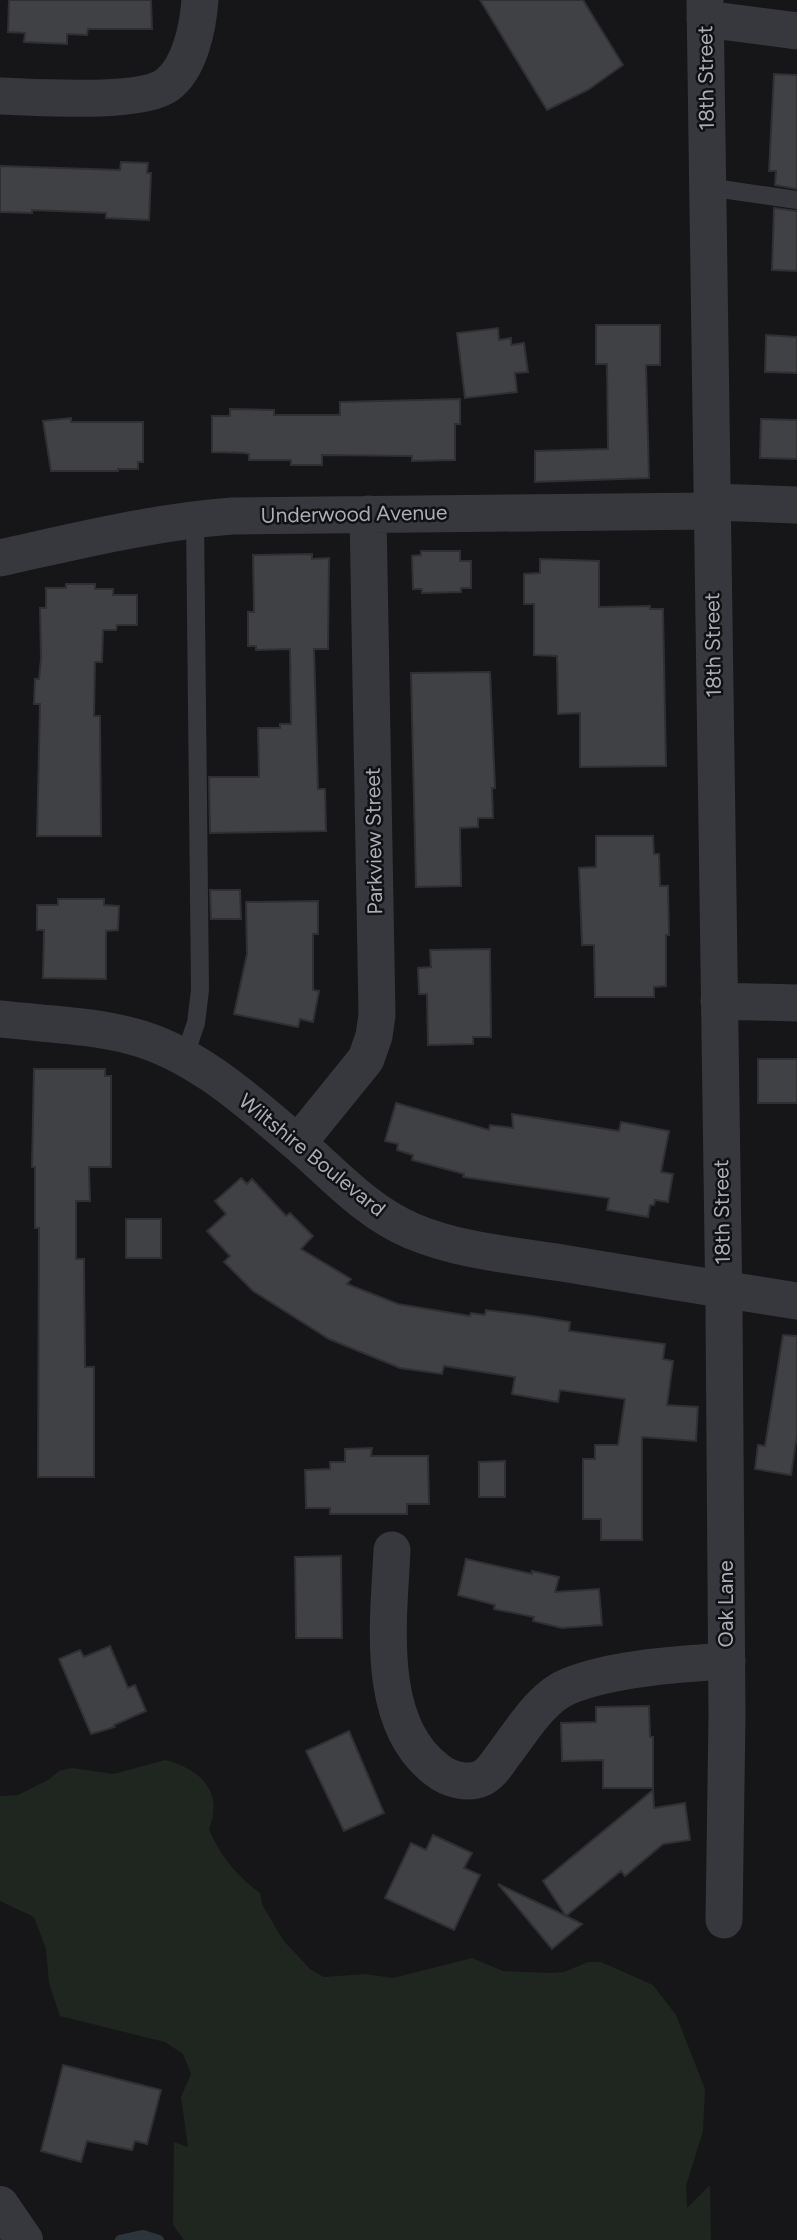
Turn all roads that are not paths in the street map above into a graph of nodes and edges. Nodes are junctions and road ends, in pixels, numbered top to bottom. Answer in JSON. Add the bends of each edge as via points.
{"nodes":[{"id":1,"x":200,"y":0,"type":"edge"},
{"id":2,"x":705,"y":9,"type":"edge"},
{"id":3,"x":797,"y":31,"type":"edge"},
{"id":4,"x":0,"y":96,"type":"edge"},
{"id":5,"x":707,"y":187,"type":"junction"},
{"id":6,"x":797,"y":200,"type":"edge"},
{"id":7,"x":797,"y":505,"type":"edge"},
{"id":8,"x":711,"y":506,"type":"junction"},
{"id":9,"x":368,"y":514,"type":"junction"},
{"id":10,"x":195,"y":519,"type":"junction"},
{"id":11,"x":0,"y":558,"type":"edge"},
{"id":12,"x":719,"y":1000,"type":"junction"},
{"id":13,"x":797,"y":1003,"type":"edge"},
{"id":14,"x":0,"y":1019,"type":"edge"},
{"id":15,"x":184,"y":1058,"type":"junction"},
{"id":16,"x":298,"y":1143,"type":"junction"},
{"id":17,"x":724,"y":1289,"type":"junction"},
{"id":18,"x":797,"y":1301,"type":"edge"},
{"id":19,"x":392,"y":1550,"type":"dead end"},
{"id":20,"x":727,"y":1661,"type":"junction"},
{"id":21,"x":724,"y":1920,"type":"dead end"},
{"id":22,"x":0,"y":2205,"type":"edge"},
{"id":23,"x":24,"y":2240,"type":"edge"}],
"edges":[{"from":1,"to":4,"type":"street","via":[[183,66],[167,85],[117,97]]},
{"from":2,"to":3,"type":"street"},
{"from":2,"to":5,"type":"street","name":"18th Street"},
{"from":5,"to":6,"type":"lane"},
{"from":5,"to":8,"type":"street","name":"18th Street"},
{"from":7,"to":8,"type":"street","name":"Underwood Avenue"},
{"from":8,"to":9,"type":"street","name":"Underwood Avenue"},
{"from":8,"to":12,"type":"street","name":"18th Street"},
{"from":9,"to":10,"type":"street","name":"Underwood Avenue"},
{"from":9,"to":16,"type":"street","name":"Parkview Street","via":[[377,1014],[366,1059]]},
{"from":10,"to":11,"type":"street","name":"Underwood Avenue"},
{"from":10,"to":15,"type":"lane","via":[[200,990]]},
{"from":12,"to":13,"type":"street"},
{"from":12,"to":17,"type":"street","name":"18th Street"},
{"from":14,"to":15,"type":"street","name":"Wiltshire Boulevard","via":[[106,1031]]},
{"from":15,"to":16,"type":"street","name":"Wiltshire Boulevard"},
{"from":16,"to":17,"type":"street","name":"Wiltshire Boulevard","via":[[351,1192],[410,1231],[449,1244]]},
{"from":17,"to":18,"type":"street","name":"Wiltshire Boulevard"},
{"from":17,"to":20,"type":"street","name":"Oak Lane"},
{"from":19,"to":20,"type":"street","via":[[388,1649],[394,1698],[416,1748],[444,1776],[463,1781],[482,1778],[531,1718],[568,1686],[631,1671]]},
{"from":20,"to":21,"type":"street","name":"Oak Lane"},
{"from":22,"to":23,"type":"street"}]}
